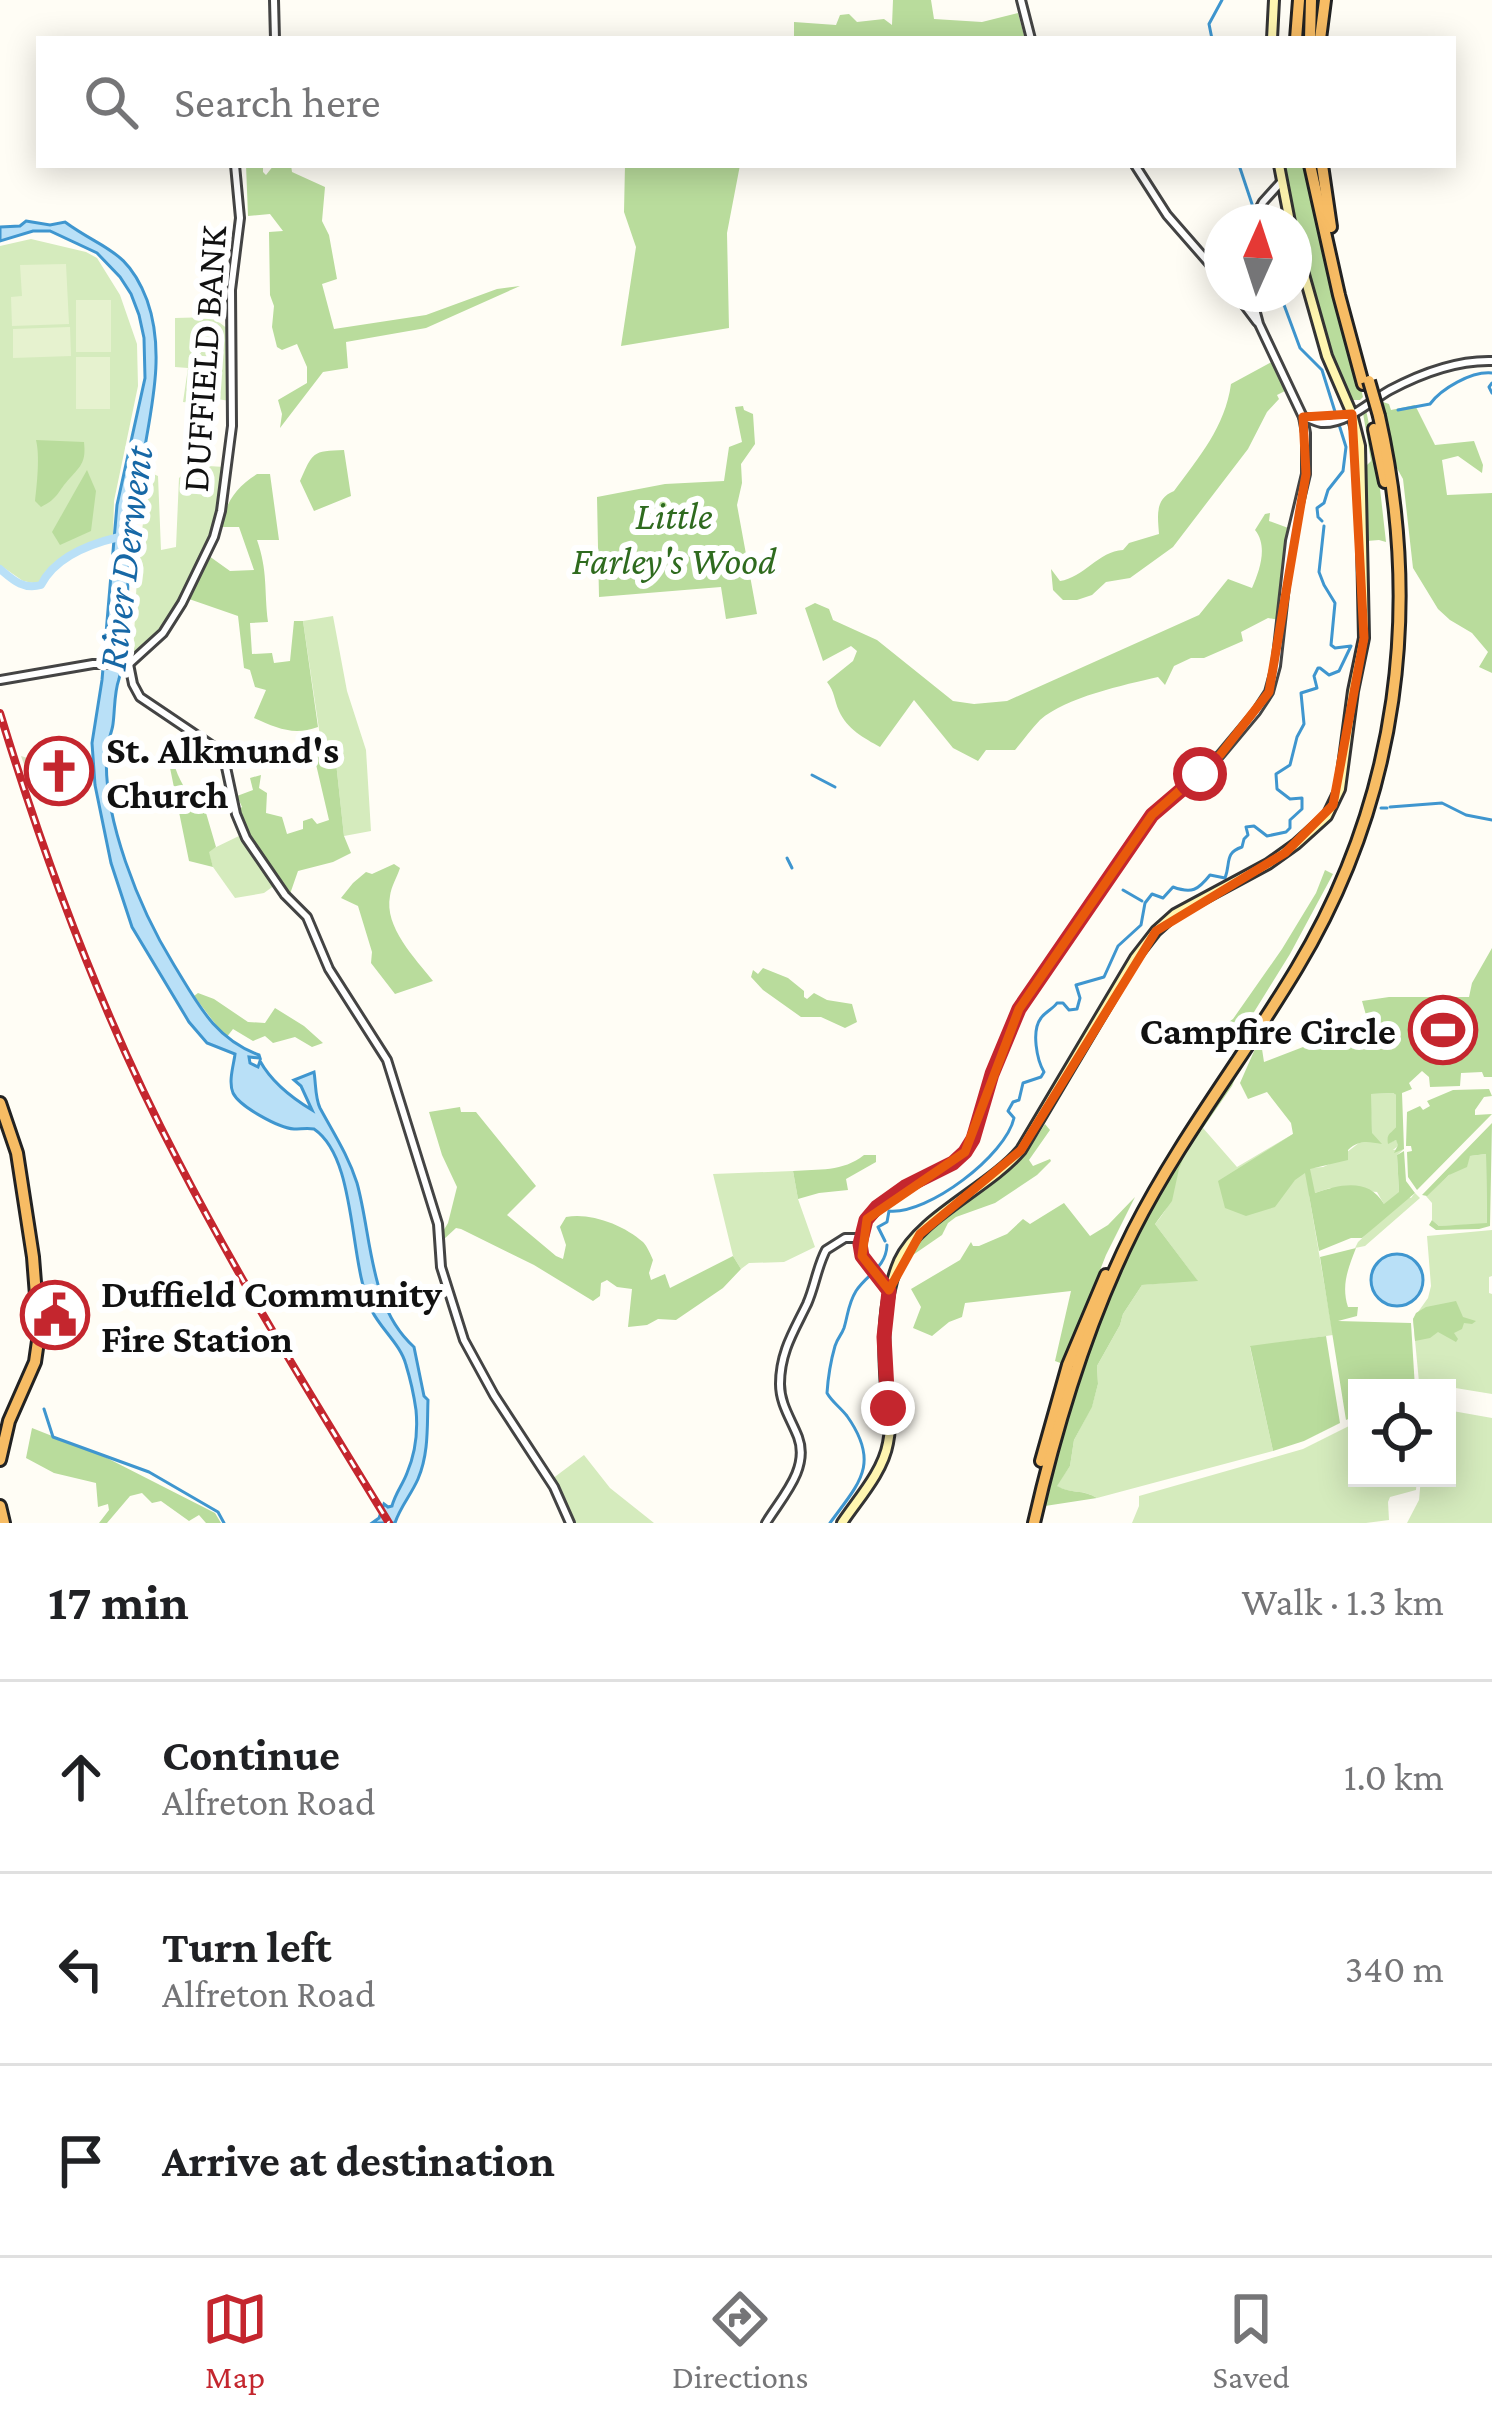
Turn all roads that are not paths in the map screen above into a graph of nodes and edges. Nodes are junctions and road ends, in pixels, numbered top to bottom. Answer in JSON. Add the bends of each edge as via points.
{"nodes":[{"id":1,"x":274,"y":0,"type":"edge"},
{"id":2,"x":1021,"y":0,"type":"edge"},
{"id":3,"x":1274,"y":0,"type":"edge"},
{"id":4,"x":1298,"y":0,"type":"edge"},
{"id":5,"x":1318,"y":0,"type":"edge"},
{"id":6,"x":275,"y":36,"type":"edge"},
{"id":7,"x":1029,"y":36,"type":"edge"},
{"id":8,"x":1272,"y":36,"type":"edge"},
{"id":9,"x":1296,"y":36,"type":"edge"},
{"id":10,"x":1315,"y":36,"type":"edge"},
{"id":11,"x":235,"y":168,"type":"edge"},
{"id":12,"x":1137,"y":168,"type":"edge"},
{"id":13,"x":1280,"y":168,"type":"edge"},
{"id":14,"x":1316,"y":168,"type":"edge"},
{"id":15,"x":1317,"y":168,"type":"edge"},
{"id":16,"x":1282,"y":181,"type":"junction"},
{"id":17,"x":1262,"y":204,"type":"edge"},
{"id":18,"x":1286,"y":204,"type":"edge"},
{"id":19,"x":1204,"y":257,"type":"edge"},
{"id":20,"x":1312,"y":303,"type":"edge"},
{"id":21,"x":1250,"y":312,"type":"edge"},
{"id":22,"x":1256,"y":312,"type":"edge"},
{"id":23,"x":1259,"y":324,"type":"junction"},
{"id":24,"x":1492,"y":361,"type":"edge"},
{"id":25,"x":1366,"y":382,"type":"junction"},
{"id":26,"x":1352,"y":414,"type":"junction"},
{"id":27,"x":1303,"y":417,"type":"junction"},
{"id":28,"x":126,"y":664,"type":"junction"},
{"id":29,"x":4,"y":679,"type":"edge"},
{"id":30,"x":0,"y":1103,"type":"edge"},
{"id":31,"x":860,"y":1238,"type":"junction"},
{"id":32,"x":889,"y":1291,"type":"junction"},
{"id":33,"x":0,"y":1460,"type":"edge"},
{"id":34,"x":0,"y":1506,"type":"edge"},
{"id":35,"x":1032,"y":1515,"type":"edge"},
{"id":36,"x":4,"y":1523,"type":"edge"},
{"id":37,"x":571,"y":1523,"type":"edge"},
{"id":38,"x":766,"y":1523,"type":"edge"},
{"id":39,"x":842,"y":1523,"type":"edge"}],
"edges":[{"from":1,"to":6,"type":"street"},
{"from":2,"to":7,"type":"street"},
{"from":3,"to":8,"type":"main road"},
{"from":4,"to":9,"type":"highway"},
{"from":5,"to":10,"type":"highway"},
{"from":11,"to":28,"type":"street","name":"DUFFIELD BANK","via":[[241,218],[231,290],[232,435],[221,512],[182,603],[163,633]]},
{"from":12,"to":19,"type":"street"},
{"from":13,"to":16,"type":"main road"},
{"from":14,"to":25,"type":"highway","via":[[1339,295]]},
{"from":15,"to":25,"type":"highway"},
{"from":16,"to":17,"type":"street"},
{"from":16,"to":18,"type":"main road"},
{"from":20,"to":26,"type":"main road"},
{"from":21,"to":23,"type":"street"},
{"from":22,"to":23,"type":"street"},
{"from":23,"to":27,"type":"street"},
{"from":24,"to":26,"type":"street","via":[[1428,373]]},
{"from":25,"to":35,"type":"highway","bridge":true,"via":[[1395,502],[1401,583],[1385,748],[1362,830],[1313,941],[1132,1232],[1077,1365]]},
{"from":26,"to":27,"type":"street","via":[[1321,423]]},
{"from":26,"to":32,"type":"main road","via":[[1360,446],[1364,638],[1334,806],[1285,853],[1156,931],[1021,1150],[905,1250]]},
{"from":27,"to":31,"type":"street","via":[[1306,474],[1268,692],[1220,755],[1152,815],[1019,1009],[965,1152],[877,1207]]},
{"from":28,"to":29,"type":"street"},
{"from":28,"to":37,"type":"street","via":[[138,694],[224,755],[246,838],[307,917],[329,969],[384,1055],[468,1350]]},
{"from":30,"to":33,"type":"highway","via":[[17,1153],[39,1340]]},
{"from":31,"to":32,"type":"street","via":[[865,1261]]},
{"from":31,"to":38,"type":"street","via":[[826,1250],[789,1338],[780,1386],[801,1457]]},
{"from":32,"to":39,"type":"main road","via":[[889,1441]]},
{"from":34,"to":36,"type":"highway"}]}
